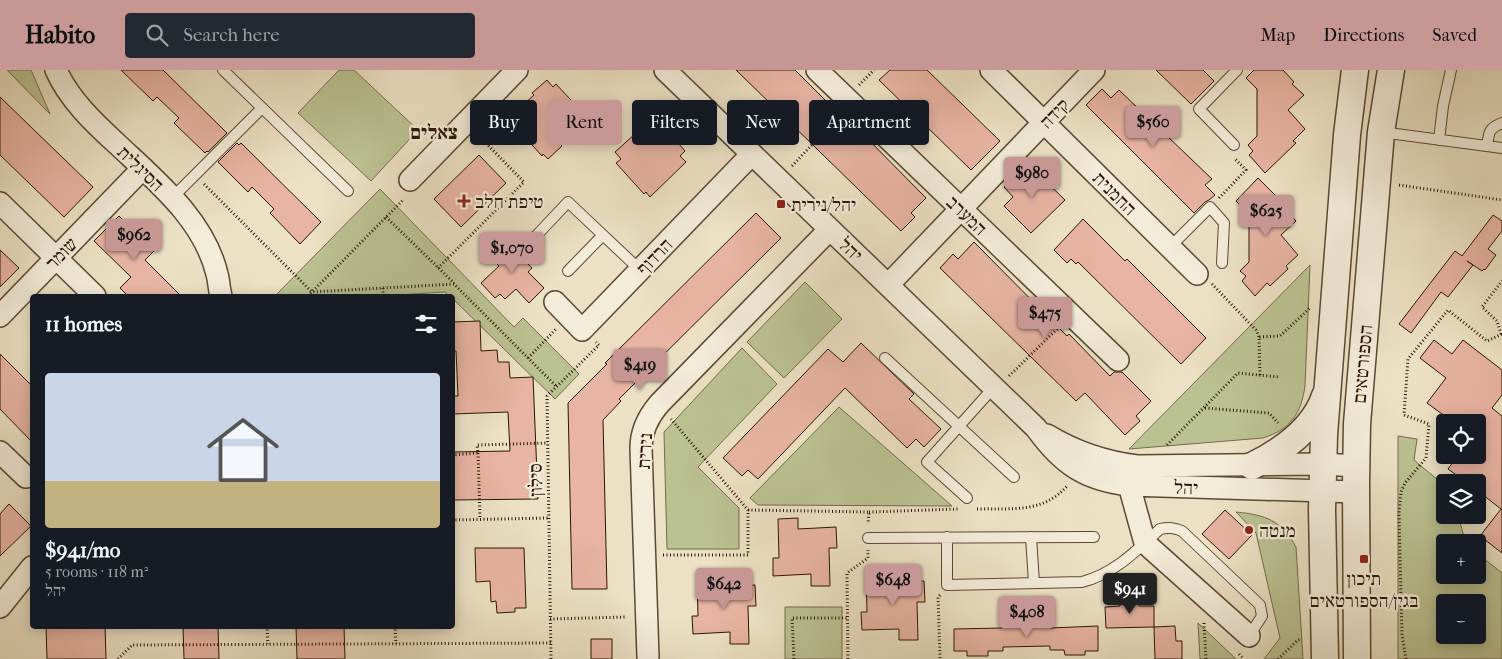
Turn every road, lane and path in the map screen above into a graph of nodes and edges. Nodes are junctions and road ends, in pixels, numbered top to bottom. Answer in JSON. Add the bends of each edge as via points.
{"nodes":[{"id":1,"x":56,"y":70,"type":"edge"},
{"id":2,"x":223,"y":70,"type":"edge"},
{"id":3,"x":517,"y":70,"type":"edge"},
{"id":4,"x":665,"y":70,"type":"edge"},
{"id":5,"x":817,"y":70,"type":"edge"},
{"id":6,"x":991,"y":70,"type":"edge"},
{"id":7,"x":1094,"y":70,"type":"edge"},
{"id":8,"x":1236,"y":70,"type":"edge"},
{"id":9,"x":1355,"y":70,"type":"edge"},
{"id":10,"x":1391,"y":70,"type":"edge"},
{"id":11,"x":1452,"y":70,"type":"edge"},
{"id":12,"x":849,"y":100,"type":"edge"},
{"id":13,"x":262,"y":108,"type":"junction"},
{"id":14,"x":1044,"y":122,"type":"junction"},
{"id":15,"x":1502,"y":122,"type":"edge"},
{"id":16,"x":466,"y":123,"type":"junction"},
{"id":17,"x":1381,"y":132,"type":"junction"},
{"id":18,"x":1439,"y":140,"type":"junction"},
{"id":19,"x":812,"y":145,"type":"edge"},
{"id":20,"x":895,"y":145,"type":"edge"},
{"id":21,"x":1234,"y":145,"type":"joint"},
{"id":22,"x":1487,"y":146,"type":"junction"},
{"id":23,"x":1502,"y":148,"type":"edge"},
{"id":24,"x":752,"y":154,"type":"junction"},
{"id":25,"x":143,"y":168,"type":"junction"},
{"id":26,"x":195,"y":174,"type":"junction"},
{"id":27,"x":410,"y":180,"type":"joint"},
{"id":28,"x":778,"y":180,"type":"junction"},
{"id":29,"x":1377,"y":181,"type":"junction"},
{"id":30,"x":348,"y":191,"type":"dead end"},
{"id":31,"x":172,"y":198,"type":"junction"},
{"id":32,"x":1502,"y":200,"type":"edge"},
{"id":33,"x":0,"y":203,"type":"edge"},
{"id":34,"x":1210,"y":207,"type":"junction"},
{"id":35,"x":961,"y":209,"type":"junction"},
{"id":36,"x":386,"y":217,"type":"junction"},
{"id":37,"x":830,"y":229,"type":"junction"},
{"id":38,"x":603,"y":235,"type":"junction"},
{"id":39,"x":536,"y":236,"type":"dead end"},
{"id":40,"x":1170,"y":247,"type":"junction"},
{"id":41,"x":56,"y":258,"type":"junction"},
{"id":42,"x":1222,"y":263,"type":"dead end"},
{"id":43,"x":438,"y":268,"type":"junction"},
{"id":44,"x":568,"y":270,"type":"dead end"},
{"id":45,"x":640,"y":270,"type":"junction"},
{"id":46,"x":1197,"y":274,"type":"joint"},
{"id":47,"x":1502,"y":281,"type":"edge"},
{"id":48,"x":454,"y":284,"type":"junction"},
{"id":49,"x":888,"y":285,"type":"junction"},
{"id":50,"x":1336,"y":285,"type":"junction"},
{"id":51,"x":383,"y":288,"type":"junction"},
{"id":52,"x":312,"y":292,"type":"junction"},
{"id":53,"x":93,"y":294,"type":"edge"},
{"id":54,"x":221,"y":294,"type":"edge"},
{"id":55,"x":383,"y":294,"type":"edge"},
{"id":56,"x":1070,"y":315,"type":"junction"},
{"id":57,"x":0,"y":316,"type":"edge"},
{"id":58,"x":569,"y":316,"type":"junction"},
{"id":59,"x":1502,"y":334,"type":"edge"},
{"id":60,"x":1259,"y":337,"type":"junction"},
{"id":61,"x":528,"y":358,"type":"junction"},
{"id":62,"x":885,"y":358,"type":"dead end"},
{"id":63,"x":1118,"y":360,"type":"dead end"},
{"id":64,"x":1260,"y":375,"type":"junction"},
{"id":65,"x":1279,"y":377,"type":"dead end"},
{"id":66,"x":1328,"y":385,"type":"junction"},
{"id":67,"x":557,"y":387,"type":"junction"},
{"id":68,"x":995,"y":389,"type":"junction"},
{"id":69,"x":659,"y":404,"type":"junction"},
{"id":70,"x":1204,"y":408,"type":"junction"},
{"id":71,"x":959,"y":426,"type":"junction"},
{"id":72,"x":1292,"y":440,"type":"junction"},
{"id":73,"x":548,"y":443,"type":"junction"},
{"id":74,"x":0,"y":452,"type":"edge"},
{"id":75,"x":478,"y":453,"type":"junction"},
{"id":76,"x":455,"y":455,"type":"edge"},
{"id":77,"x":1323,"y":464,"type":"junction"},
{"id":78,"x":1252,"y":466,"type":"junction"},
{"id":79,"x":1356,"y":466,"type":"junction"},
{"id":80,"x":1134,"y":472,"type":"junction"},
{"id":81,"x":26,"y":477,"type":"dead end"},
{"id":82,"x":1014,"y":477,"type":"dead end"},
{"id":83,"x":1323,"y":491,"type":"junction"},
{"id":84,"x":1356,"y":492,"type":"junction"},
{"id":85,"x":967,"y":498,"type":"dead end"},
{"id":86,"x":748,"y":510,"type":"junction"},
{"id":87,"x":549,"y":518,"type":"junction"},
{"id":88,"x":455,"y":520,"type":"edge"},
{"id":89,"x":480,"y":520,"type":"junction"},
{"id":90,"x":1031,"y":537,"type":"junction"},
{"id":91,"x":1094,"y":537,"type":"dead end"},
{"id":92,"x":868,"y":538,"type":"junction"},
{"id":93,"x":947,"y":538,"type":"junction"},
{"id":94,"x":1145,"y":543,"type":"junction"},
{"id":95,"x":645,"y":555,"type":"junction"},
{"id":96,"x":30,"y":562,"type":"edge"},
{"id":97,"x":30,"y":569,"type":"edge"},
{"id":98,"x":0,"y":582,"type":"edge"},
{"id":99,"x":1034,"y":583,"type":"junction"},
{"id":100,"x":947,"y":585,"type":"junction"},
{"id":101,"x":0,"y":607,"type":"edge"},
{"id":102,"x":647,"y":617,"type":"junction"},
{"id":103,"x":848,"y":618,"type":"junction"},
{"id":104,"x":550,"y":619,"type":"junction"},
{"id":105,"x":1204,"y":620,"type":"dead end"},
{"id":106,"x":267,"y":629,"type":"edge"},
{"id":107,"x":395,"y":629,"type":"edge"},
{"id":108,"x":1249,"y":636,"type":"joint"},
{"id":109,"x":551,"y":643,"type":"junction"},
{"id":110,"x":268,"y":644,"type":"junction"},
{"id":111,"x":396,"y":644,"type":"junction"},
{"id":112,"x":1325,"y":646,"type":"edge"},
{"id":113,"x":648,"y":657,"type":"dead end"},
{"id":114,"x":118,"y":659,"type":"edge"},
{"id":115,"x":551,"y":659,"type":"edge"},
{"id":116,"x":794,"y":659,"type":"edge"},
{"id":117,"x":848,"y":659,"type":"edge"},
{"id":118,"x":940,"y":659,"type":"edge"},
{"id":119,"x":1206,"y":659,"type":"edge"},
{"id":120,"x":1278,"y":659,"type":"edge"},
{"id":121,"x":1357,"y":659,"type":"edge"},
{"id":122,"x":1406,"y":659,"type":"edge"}],
"edges":[{"from":1,"to":25,"type":"street","name":"הסיגלית","via":[[79,106]]},
{"from":2,"to":13,"type":"lane"},
{"from":3,"to":16,"type":"street"},
{"from":4,"to":24,"type":"street","name":"יהל"},
{"from":5,"to":12,"type":"street","name":"המערב"},
{"from":6,"to":14,"type":"street","name":"החמנית"},
{"from":7,"to":14,"type":"street","name":"קידה"},
{"from":8,"to":21,"type":"lane","via":[[1199,109]]},
{"from":9,"to":50,"type":"street","name":"הספורטאים"},
{"from":10,"to":17,"type":"street","name":"הספורטאים"},
{"from":11,"to":18,"type":"lane"},
{"from":13,"to":26,"type":"lane"},
{"from":13,"to":30,"type":"lane"},
{"from":14,"to":35,"type":"street","name":"קידה"},
{"from":14,"to":40,"type":"street","name":"החמנית"},
{"from":15,"to":22,"type":"lane","via":[[1493,126]]},
{"from":16,"to":27,"type":"street"},
{"from":16,"to":43,"type":"path","via":[[524,182]]},
{"from":17,"to":18,"type":"lane"},
{"from":17,"to":29,"type":"street","name":"הספורטאים"},
{"from":18,"to":22,"type":"lane"},
{"from":19,"to":28,"type":"path"},
{"from":20,"to":35,"type":"street","name":"המערב"},
{"from":21,"to":34,"type":"path","via":[[1228,151],[1246,170]]},
{"from":22,"to":23,"type":"lane"},
{"from":24,"to":28,"type":"street","name":"יהל"},
{"from":24,"to":45,"type":"street","name":"הרדוף"},
{"from":25,"to":31,"type":"street","name":"הסיגלית"},
{"from":25,"to":41,"type":"street","name":"שומר"},
{"from":26,"to":31,"type":"lane"},
{"from":26,"to":52,"type":"path"},
{"from":27,"to":36,"type":"path","via":[[409,194]]},
{"from":28,"to":37,"type":"street","name":"יהל"},
{"from":29,"to":32,"type":"path"},
{"from":29,"to":79,"type":"street","name":"הספורטאים","via":[[1358,404]]},
{"from":31,"to":54,"type":"street","name":"הסיגלית","via":[[204,242],[217,273]]},
{"from":33,"to":41,"type":"street"},
{"from":34,"to":40,"type":"lane"},
{"from":34,"to":42,"type":"lane","via":[[1224,223]]},
{"from":35,"to":49,"type":"street","name":"קידה"},
{"from":35,"to":56,"type":"street","name":"המערב"},
{"from":36,"to":43,"type":"path"},
{"from":36,"to":52,"type":"path"},
{"from":37,"to":49,"type":"street","name":"יהל"},
{"from":37,"to":69,"type":"street","name":"נירית"},
{"from":38,"to":39,"type":"lane","via":[[568,202]]},
{"from":38,"to":44,"type":"lane"},
{"from":38,"to":45,"type":"lane"},
{"from":40,"to":46,"type":"street","name":"החמנית"},
{"from":41,"to":53,"type":"street"},
{"from":41,"to":57,"type":"street","name":"שומר"},
{"from":43,"to":48,"type":"path"},
{"from":45,"to":58,"type":"street","name":"הרדוף"},
{"from":46,"to":60,"type":"path","via":[[1207,278]]},
{"from":47,"to":59,"type":"path","via":[[1482,307],[1497,321]]},
{"from":48,"to":51,"type":"path"},
{"from":48,"to":61,"type":"path"},
{"from":49,"to":68,"type":"street","name":"יהל"},
{"from":50,"to":60,"type":"path","via":[[1280,336]]},
{"from":50,"to":66,"type":"street","name":"הספורטאים"},
{"from":51,"to":52,"type":"path"},
{"from":51,"to":55,"type":"path"},
{"from":56,"to":63,"type":"street","name":"המערב"},
{"from":56,"to":68,"type":"path"},
{"from":58,"to":61,"type":"path"},
{"from":58,"to":67,"type":"path","name":"סילון","via":[[599,345]]},
{"from":59,"to":122,"type":"path","via":[[1488,341],[1448,310],[1408,359],[1404,415],[1429,424],[1426,458],[1401,492],[1402,635]]},
{"from":60,"to":64,"type":"path"},
{"from":61,"to":67,"type":"path"},
{"from":62,"to":71,"type":"lane"},
{"from":64,"to":65,"type":"path"},
{"from":64,"to":70,"type":"path","via":[[1238,373]]},
{"from":66,"to":72,"type":"street","via":[[1318,412]]},
{"from":66,"to":77,"type":"street","name":"הספורטאים"},
{"from":67,"to":73,"type":"path","name":"סילון","via":[[547,396]]},
{"from":68,"to":71,"type":"lane"},
{"from":68,"to":80,"type":"street","name":"יהל","via":[[1036,428],[1078,451]]},
{"from":69,"to":86,"type":"path"},
{"from":69,"to":95,"type":"street","name":"נירית","via":[[648,419],[641,442]]},
{"from":70,"to":72,"type":"path","via":[[1269,413]]},
{"from":70,"to":80,"type":"path"},
{"from":71,"to":82,"type":"lane"},
{"from":71,"to":85,"type":"lane","via":[[927,462]]},
{"from":72,"to":78,"type":"street"},
{"from":73,"to":75,"type":"path","via":[[477,446]]},
{"from":73,"to":87,"type":"path","name":"סילון"},
{"from":74,"to":81,"type":"street"},
{"from":75,"to":76,"type":"path"},
{"from":75,"to":89,"type":"path"},
{"from":77,"to":78,"type":"street","name":"יהל"},
{"from":77,"to":79,"type":"street","name":"יהל"},
{"from":77,"to":83,"type":"street","name":"הספורטאים"},
{"from":78,"to":80,"type":"street","name":"יהל"},
{"from":79,"to":84,"type":"street","name":"הספורטאים"},
{"from":80,"to":83,"type":"street","name":"יהל"},
{"from":80,"to":94,"type":"street"},
{"from":83,"to":84,"type":"street","name":"יהל"},
{"from":83,"to":112,"type":"street","name":"הספורטאים"},
{"from":84,"to":121,"type":"street","name":"הספורטאים"},
{"from":86,"to":92,"type":"path","via":[[869,512]]},
{"from":86,"to":95,"type":"path","via":[[748,555]]},
{"from":87,"to":89,"type":"path"},
{"from":87,"to":104,"type":"path","name":"סילון"},
{"from":88,"to":89,"type":"path"},
{"from":90,"to":91,"type":"lane"},
{"from":90,"to":93,"type":"lane"},
{"from":90,"to":99,"type":"lane"},
{"from":92,"to":93,"type":"lane"},
{"from":92,"to":103,"type":"path","via":[[868,558],[847,573]]},
{"from":93,"to":100,"type":"lane"},
{"from":94,"to":99,"type":"lane","via":[[1114,568],[1090,580]]},
{"from":94,"to":108,"type":"street"},
{"from":94,"to":108,"type":"lane","via":[[1160,529],[1169,527],[1182,531],[1260,605],[1262,616]]},
{"from":95,"to":102,"type":"street","name":"נירית"},
{"from":96,"to":98,"type":"street"},
{"from":97,"to":101,"type":"street"},
{"from":99,"to":100,"type":"lane"},
{"from":100,"to":118,"type":"path","via":[[938,597]]},
{"from":102,"to":104,"type":"path"},
{"from":102,"to":113,"type":"street","name":"נירית"},
{"from":103,"to":116,"type":"path","via":[[792,618]]},
{"from":103,"to":117,"type":"path"},
{"from":104,"to":109,"type":"path","name":"סילון"},
{"from":105,"to":119,"type":"path"},
{"from":106,"to":110,"type":"path"},
{"from":107,"to":111,"type":"path"},
{"from":109,"to":111,"type":"path"},
{"from":109,"to":115,"type":"path","name":"סילון"},
{"from":110,"to":111,"type":"path"},
{"from":110,"to":114,"type":"path","via":[[132,645]]},
{"from":112,"to":120,"type":"path","via":[[1298,640]]}]}
